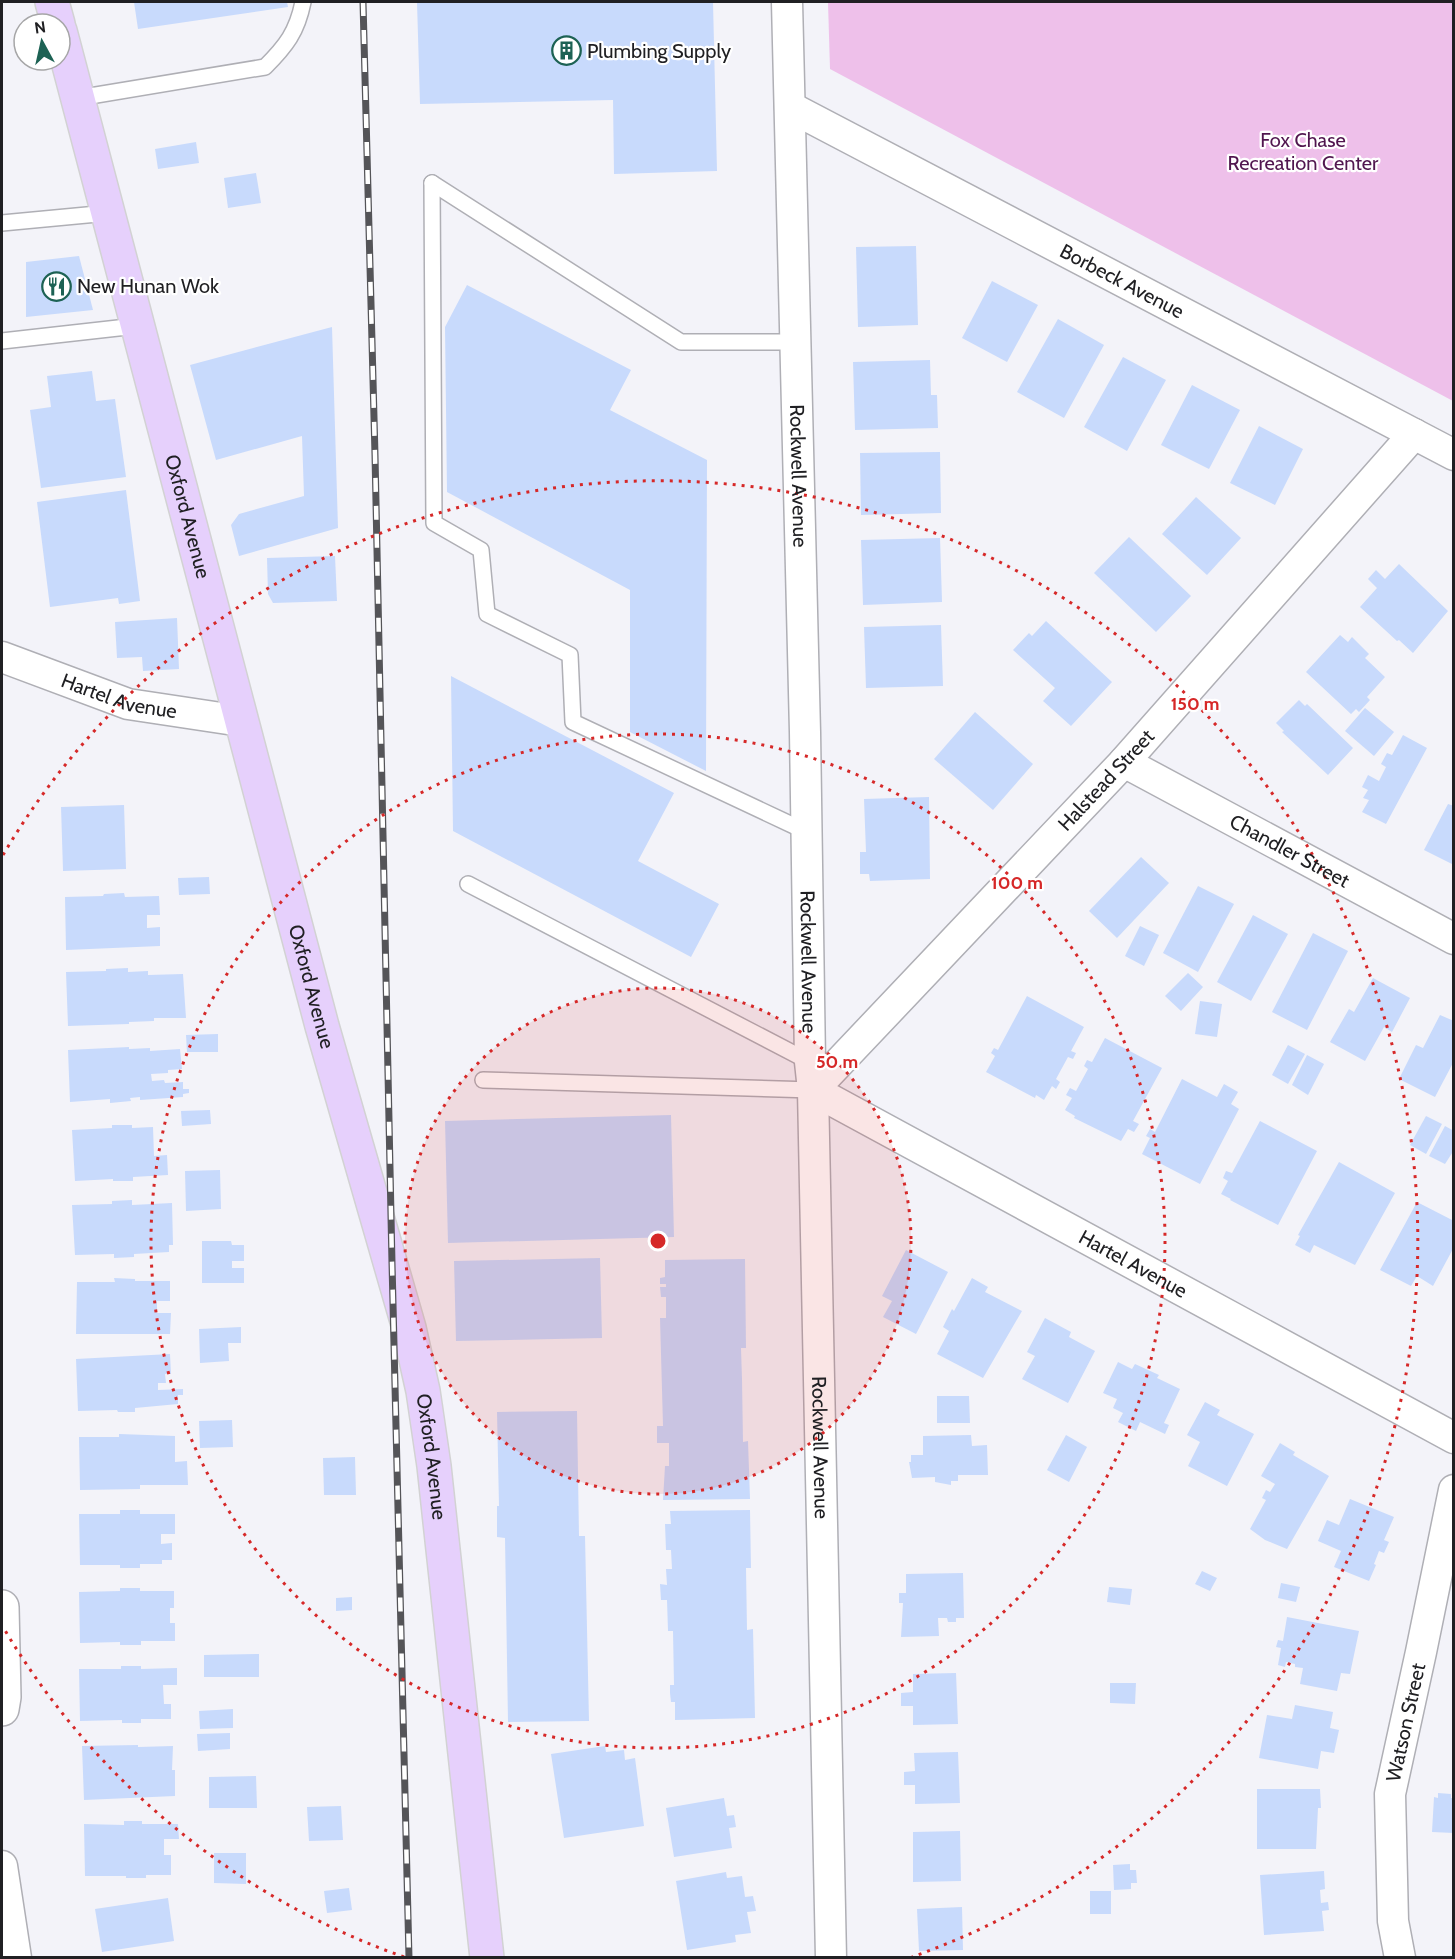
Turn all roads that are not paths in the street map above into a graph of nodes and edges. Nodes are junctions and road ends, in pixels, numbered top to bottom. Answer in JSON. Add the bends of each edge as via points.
{"nodes":[{"id":1,"x":303,"y":2,"type":"edge"},
{"id":2,"x":787,"y":2,"type":"edge"},
{"id":3,"x":71,"y":72,"type":"edge"},
{"id":4,"x":78,"y":98,"type":"junction"},
{"id":5,"x":790,"y":107,"type":"junction"},
{"id":6,"x":108,"y":213,"type":"junction"},
{"id":7,"x":2,"y":223,"type":"edge"},
{"id":8,"x":136,"y":326,"type":"junction"},
{"id":9,"x":2,"y":341,"type":"edge"},
{"id":10,"x":795,"y":342,"type":"junction"},
{"id":11,"x":1414,"y":434,"type":"junction"},
{"id":12,"x":1454,"y":455,"type":"edge"},
{"id":13,"x":2,"y":657,"type":"edge"},
{"id":14,"x":241,"y":721,"type":"junction"},
{"id":15,"x":1124,"y":762,"type":"junction"},
{"id":16,"x":807,"y":832,"type":"junction"},
{"id":17,"x":468,"y":884,"type":"dead end"},
{"id":18,"x":1454,"y":939,"type":"edge"},
{"id":19,"x":812,"y":1076,"type":"junction"},
{"id":20,"x":483,"y":1080,"type":"dead end"},
{"id":21,"x":1454,"y":1438,"type":"edge"},
{"id":22,"x":1454,"y":1490,"type":"edge"},
{"id":23,"x":2,"y":1607,"type":"edge"},
{"id":24,"x":2,"y":1709,"type":"edge"},
{"id":25,"x":2,"y":1866,"type":"edge"},
{"id":26,"x":16,"y":1958,"type":"edge"},
{"id":27,"x":487,"y":1958,"type":"edge"},
{"id":28,"x":831,"y":1958,"type":"edge"},
{"id":29,"x":1400,"y":1958,"type":"edge"}],
"edges":[{"from":1,"to":4,"type":"lane","via":[[299,22],[285,47],[265,67]]},
{"from":2,"to":5,"type":"street","name":"Rockwell Avenue"},
{"from":3,"to":4,"type":"main road","name":"Oxford Avenue"},
{"from":4,"to":6,"type":"main road","name":"Oxford Avenue"},
{"from":5,"to":10,"type":"street","name":"Rockwell Avenue"},
{"from":5,"to":11,"type":"street","name":"Borbeck Avenue"},
{"from":6,"to":7,"type":"lane"},
{"from":6,"to":8,"type":"main road","name":"Oxford Avenue"},
{"from":8,"to":9,"type":"lane"},
{"from":8,"to":14,"type":"main road","name":"Oxford Avenue"},
{"from":10,"to":16,"type":"street","name":"Rockwell Avenue"},
{"from":10,"to":16,"type":"lane","via":[[681,342],[432,183],[434,522],[481,550],[487,614],[570,655],[573,722]]},
{"from":11,"to":12,"type":"street","name":"Borbeck Avenue"},
{"from":11,"to":15,"type":"street","name":"Halstead Street"},
{"from":13,"to":14,"type":"street","name":"Hartel Avenue","via":[[128,704]]},
{"from":14,"to":27,"type":"main road","name":"Oxford Avenue","via":[[322,1026],[392,1263],[423,1390]]},
{"from":15,"to":18,"type":"street","name":"Chandler Street"},
{"from":15,"to":19,"type":"street","name":"Halstead Street"},
{"from":16,"to":19,"type":"street","name":"Rockwell Avenue"},
{"from":17,"to":19,"type":"lane"},
{"from":19,"to":20,"type":"lane"},
{"from":19,"to":21,"type":"street","name":"Hartel Avenue"},
{"from":19,"to":28,"type":"street","name":"Rockwell Avenue"},
{"from":22,"to":29,"type":"street","name":"Watson Street","via":[[1390,1794],[1393,1921]]},
{"from":23,"to":24,"type":"main road"},
{"from":25,"to":26,"type":"street"}]}
